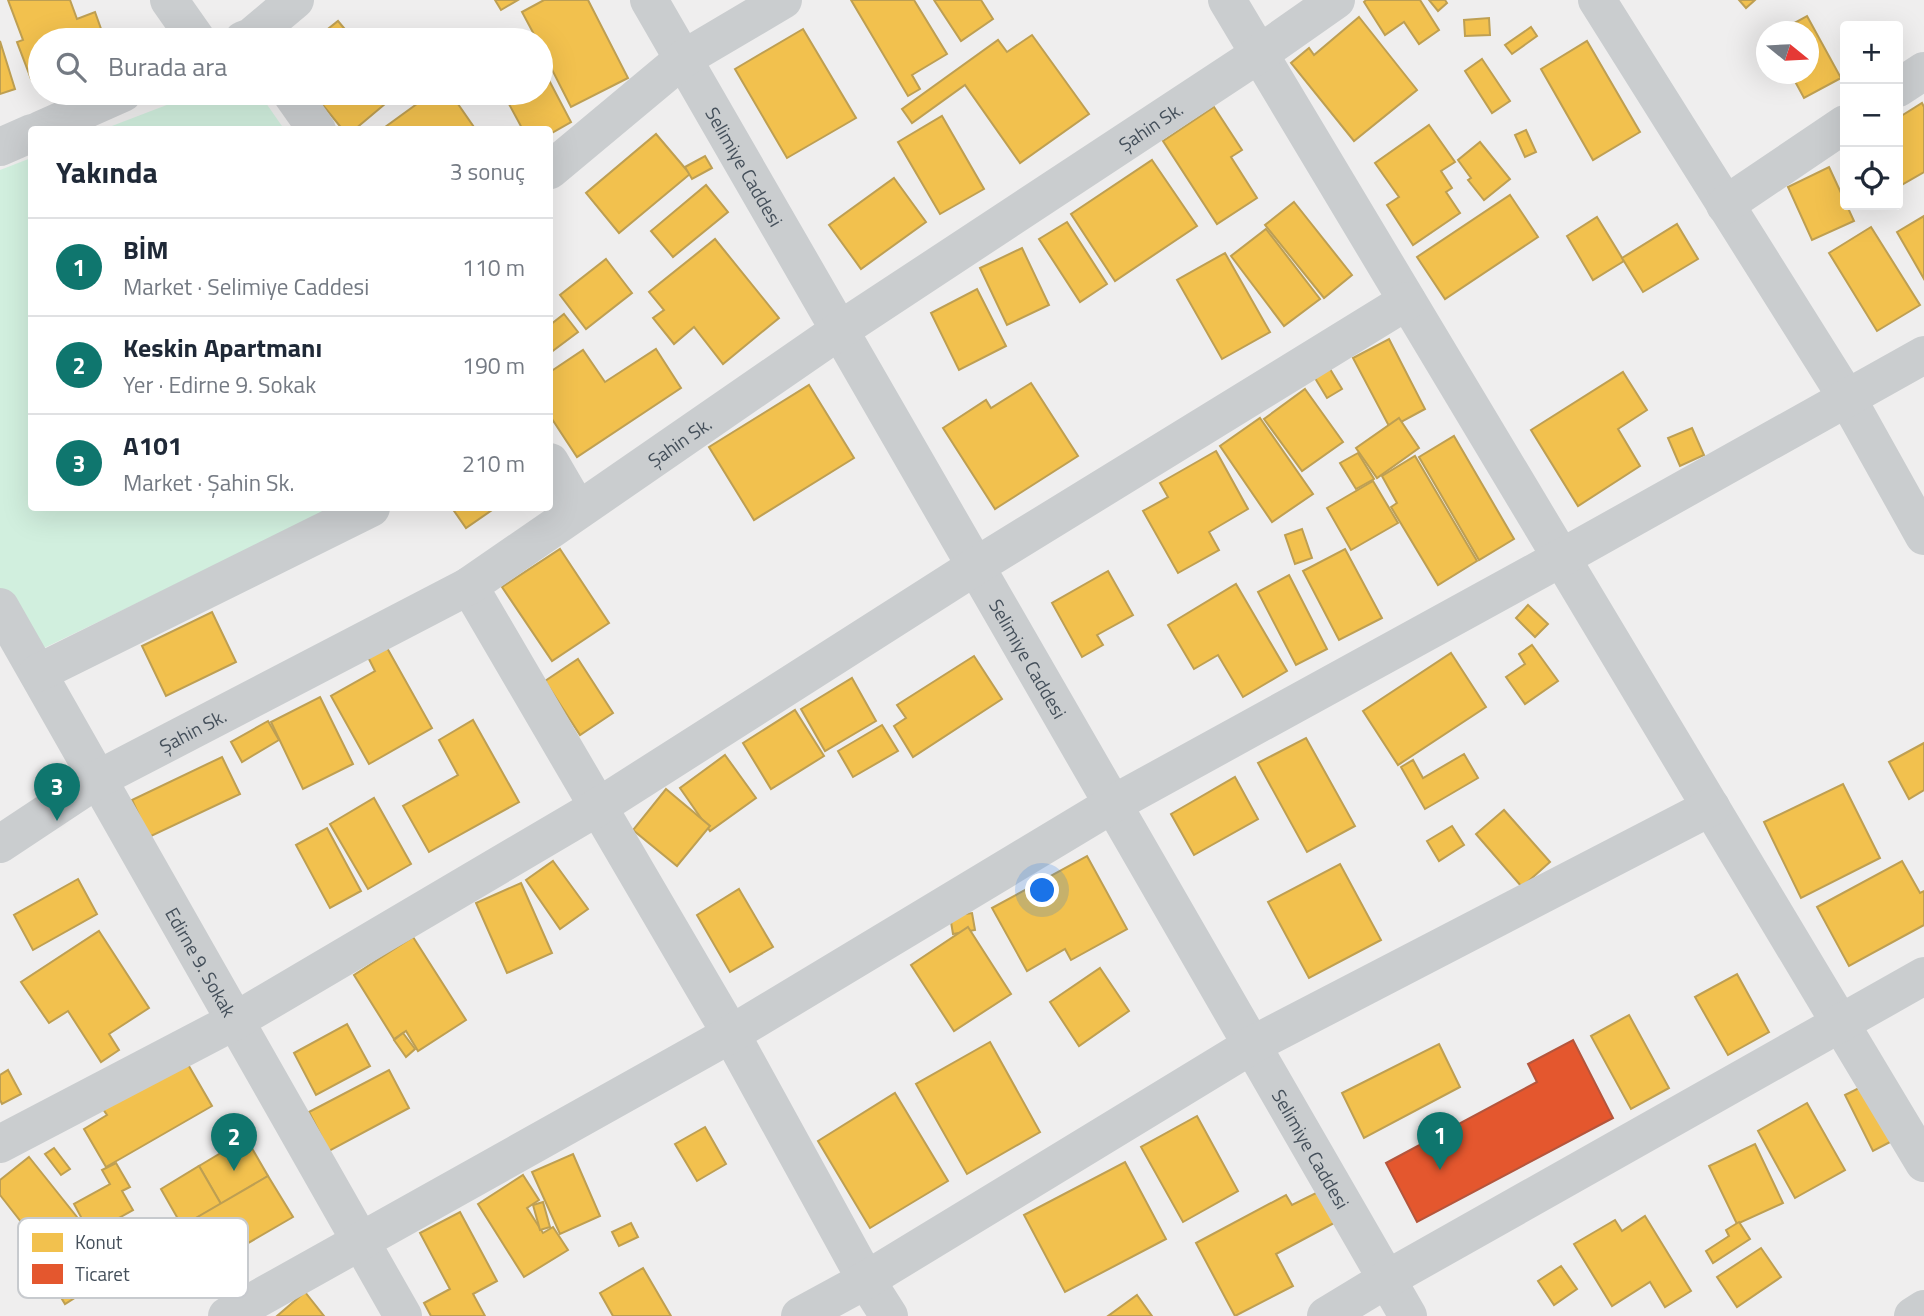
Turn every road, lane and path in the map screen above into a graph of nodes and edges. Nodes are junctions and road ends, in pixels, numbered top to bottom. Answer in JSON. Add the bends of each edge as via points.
{"nodes":[{"id":1,"x":169,"y":0,"type":"edge"},
{"id":2,"x":295,"y":0,"type":"edge"},
{"id":3,"x":649,"y":0,"type":"edge"},
{"id":4,"x":783,"y":0,"type":"edge"},
{"id":5,"x":1227,"y":0,"type":"edge"},
{"id":6,"x":1336,"y":0,"type":"edge"},
{"id":7,"x":1597,"y":0,"type":"edge"},
{"id":8,"x":189,"y":28,"type":"edge"},
{"id":9,"x":262,"y":28,"type":"edge"},
{"id":10,"x":1259,"y":54,"type":"junction"},
{"id":11,"x":683,"y":59,"type":"junction"},
{"id":12,"x":1924,"y":71,"type":"edge"},
{"id":13,"x":1903,"y":85,"type":"edge"},
{"id":14,"x":96,"y":105,"type":"edge"},
{"id":15,"x":299,"y":105,"type":"edge"},
{"id":16,"x":49,"y":126,"type":"edge"},
{"id":17,"x":314,"y":126,"type":"edge"},
{"id":18,"x":1840,"y":127,"type":"edge"},
{"id":19,"x":28,"y":135,"type":"edge"},
{"id":20,"x":0,"y":147,"type":"edge"},
{"id":21,"x":553,"y":167,"type":"edge"},
{"id":22,"x":1725,"y":205,"type":"junction"},
{"id":23,"x":1407,"y":301,"type":"junction"},
{"id":24,"x":840,"y":330,"type":"junction"},
{"id":25,"x":1924,"y":355,"type":"edge"},
{"id":26,"x":1847,"y":398,"type":"junction"},
{"id":27,"x":553,"y":467,"type":"edge"},
{"id":28,"x":578,"y":510,"type":"junction"},
{"id":29,"x":365,"y":511,"type":"edge"},
{"id":30,"x":1924,"y":536,"type":"edge"},
{"id":31,"x":1561,"y":558,"type":"junction"},
{"id":32,"x":976,"y":566,"type":"junction"},
{"id":33,"x":469,"y":586,"type":"junction"},
{"id":34,"x":0,"y":607,"type":"edge"},
{"id":35,"x":38,"y":673,"type":"junction"},
{"id":36,"x":98,"y":779,"type":"junction"},
{"id":37,"x":1113,"y":804,"type":"junction"},
{"id":38,"x":598,"y":807,"type":"junction"},
{"id":39,"x":1711,"y":807,"type":"junction"},
{"id":40,"x":0,"y":844,"type":"edge"},
{"id":41,"x":1924,"y":976,"type":"edge"},
{"id":42,"x":235,"y":1021,"type":"junction"},
{"id":43,"x":1840,"y":1024,"type":"junction"},
{"id":44,"x":731,"y":1034,"type":"junction"},
{"id":45,"x":1252,"y":1045,"type":"junction"},
{"id":46,"x":0,"y":1144,"type":"edge"},
{"id":47,"x":1924,"y":1163,"type":"edge"},
{"id":48,"x":361,"y":1242,"type":"junction"},
{"id":49,"x":1387,"y":1279,"type":"junction"},
{"id":50,"x":866,"y":1280,"type":"junction"},
{"id":51,"x":1924,"y":1309,"type":"edge"},
{"id":52,"x":228,"y":1316,"type":"edge"},
{"id":53,"x":403,"y":1316,"type":"edge"},
{"id":54,"x":800,"y":1316,"type":"edge"},
{"id":55,"x":889,"y":1316,"type":"edge"},
{"id":56,"x":1326,"y":1316,"type":"edge"},
{"id":57,"x":1408,"y":1316,"type":"edge"},
{"id":58,"x":1913,"y":1316,"type":"edge"}],
"edges":[{"from":1,"to":8,"type":"street"},
{"from":2,"to":9,"type":"street"},
{"from":3,"to":11,"type":"street","name":"Selimiye Caddesi"},
{"from":4,"to":11,"type":"street"},
{"from":5,"to":10,"type":"street"},
{"from":6,"to":10,"type":"street","name":"Şahin Sk."},
{"from":7,"to":22,"type":"street"},
{"from":10,"to":23,"type":"street"},
{"from":10,"to":24,"type":"street","name":"Şahin Sk."},
{"from":11,"to":21,"type":"street"},
{"from":11,"to":24,"type":"street","name":"Selimiye Caddesi"},
{"from":12,"to":13,"type":"street"},
{"from":14,"to":16,"type":"street"},
{"from":15,"to":17,"type":"street"},
{"from":18,"to":22,"type":"street"},
{"from":19,"to":20,"type":"street"},
{"from":22,"to":26,"type":"street"},
{"from":23,"to":31,"type":"street"},
{"from":23,"to":32,"type":"street"},
{"from":24,"to":28,"type":"street","name":"Şahin Sk."},
{"from":24,"to":32,"type":"street","name":"Selimiye Caddesi"},
{"from":25,"to":26,"type":"street"},
{"from":26,"to":30,"type":"street"},
{"from":26,"to":31,"type":"street"},
{"from":27,"to":28,"type":"street"},
{"from":28,"to":33,"type":"street","name":"Şahin Sk."},
{"from":29,"to":35,"type":"street"},
{"from":31,"to":37,"type":"street"},
{"from":31,"to":39,"type":"street"},
{"from":32,"to":37,"type":"street","name":"Selimiye Caddesi"},
{"from":32,"to":38,"type":"street"},
{"from":33,"to":36,"type":"street","name":"Şahin Sk."},
{"from":33,"to":38,"type":"street"},
{"from":34,"to":35,"type":"street","name":"Edirne 9. Sokak"},
{"from":35,"to":36,"type":"street","name":"Edirne 9. Sokak"},
{"from":36,"to":40,"type":"street","name":"Şahin Sk."},
{"from":36,"to":42,"type":"street","name":"Edirne 9. Sokak"},
{"from":37,"to":44,"type":"street"},
{"from":37,"to":45,"type":"street","name":"Selimiye Caddesi"},
{"from":38,"to":42,"type":"street"},
{"from":38,"to":44,"type":"street"},
{"from":39,"to":43,"type":"street"},
{"from":39,"to":45,"type":"street"},
{"from":41,"to":43,"type":"street"},
{"from":42,"to":46,"type":"street"},
{"from":42,"to":48,"type":"street","name":"Edirne 9. Sokak"},
{"from":43,"to":47,"type":"street"},
{"from":43,"to":49,"type":"street"},
{"from":44,"to":48,"type":"street"},
{"from":44,"to":50,"type":"street"},
{"from":45,"to":49,"type":"street","name":"Selimiye Caddesi"},
{"from":45,"to":50,"type":"street"},
{"from":48,"to":52,"type":"street"},
{"from":48,"to":53,"type":"street","name":"Edirne 9. Sokak"},
{"from":49,"to":56,"type":"street"},
{"from":49,"to":57,"type":"street","name":"Selimiye Caddesi"},
{"from":50,"to":54,"type":"street"},
{"from":50,"to":55,"type":"street"},
{"from":51,"to":58,"type":"street"}]}
